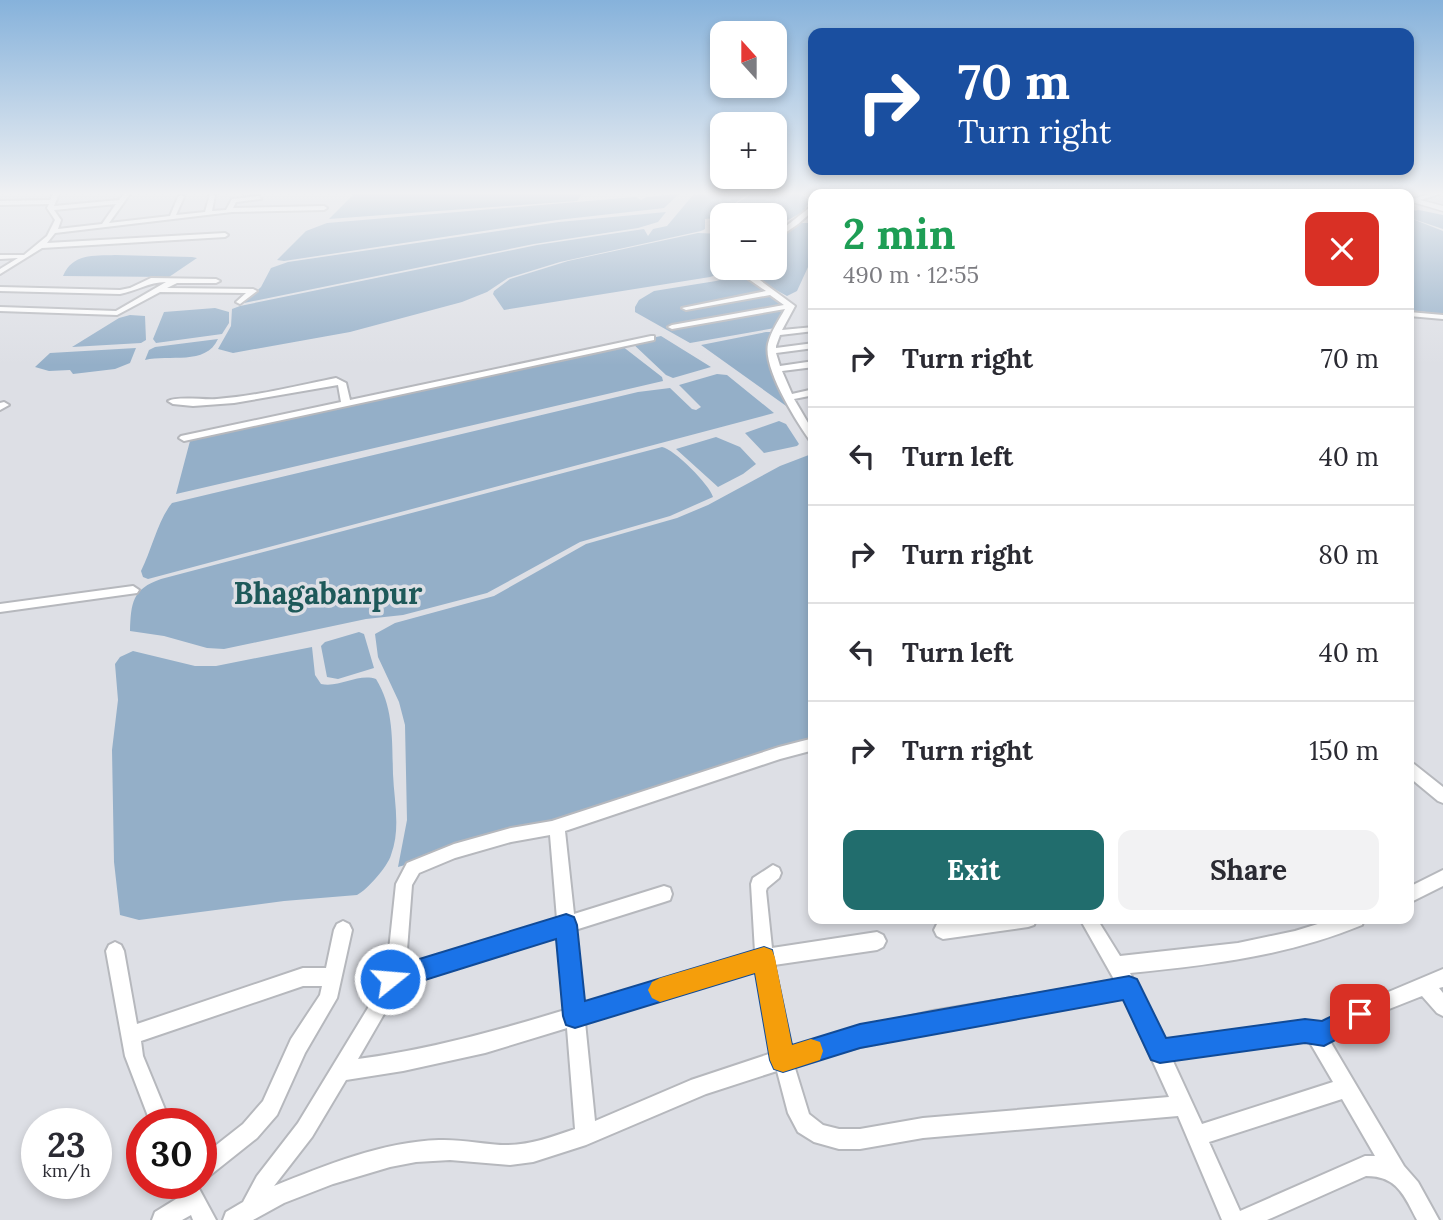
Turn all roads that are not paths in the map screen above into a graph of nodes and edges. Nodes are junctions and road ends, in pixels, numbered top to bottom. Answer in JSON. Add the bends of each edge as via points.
{"nodes":[{"id":1,"x":32,"y":251,"type":"edge"},
{"id":2,"x":25,"y":256,"type":"junction"},
{"id":3,"x":0,"y":257,"type":"edge"},
{"id":4,"x":0,"y":272,"type":"edge"},
{"id":5,"x":756,"y":280,"type":"edge"},
{"id":6,"x":174,"y":281,"type":"junction"},
{"id":7,"x":216,"y":281,"type":"dead end"},
{"id":8,"x":0,"y":289,"type":"edge"},
{"id":9,"x":160,"y":290,"type":"junction"},
{"id":10,"x":772,"y":292,"type":"junction"},
{"id":11,"x":240,"y":302,"type":"dead end"},
{"id":12,"x":791,"y":306,"type":"junction"},
{"id":13,"x":686,"y":308,"type":"dead end"},
{"id":14,"x":0,"y":309,"type":"edge"},
{"id":15,"x":1414,"y":314,"type":"edge"},
{"id":16,"x":1443,"y":317,"type":"edge"},
{"id":17,"x":672,"y":327,"type":"dead end"},
{"id":18,"x":808,"y":330,"type":"edge"},
{"id":19,"x":777,"y":333,"type":"junction"},
{"id":20,"x":652,"y":338,"type":"dead end"},
{"id":21,"x":808,"y":346,"type":"edge"},
{"id":22,"x":771,"y":351,"type":"junction"},
{"id":23,"x":808,"y":365,"type":"edge"},
{"id":24,"x":778,"y":369,"type":"junction"},
{"id":25,"x":808,"y":393,"type":"edge"},
{"id":26,"x":789,"y":397,"type":"junction"},
{"id":27,"x":173,"y":401,"type":"dead end"},
{"id":28,"x":346,"y":402,"type":"junction"},
{"id":29,"x":808,"y":432,"type":"edge"},
{"id":30,"x":184,"y":438,"type":"dead end"},
{"id":31,"x":133,"y":590,"type":"dead end"},
{"id":32,"x":0,"y":608,"type":"edge"},
{"id":33,"x":808,"y":745,"type":"edge"},
{"id":34,"x":1414,"y":772,"type":"edge"},
{"id":35,"x":1443,"y":796,"type":"edge"},
{"id":36,"x":557,"y":826,"type":"junction"},
{"id":37,"x":774,"y":873,"type":"dead end"},
{"id":38,"x":1443,"y":878,"type":"edge"},
{"id":39,"x":1414,"y":892,"type":"edge"},
{"id":40,"x":664,"y":894,"type":"dead end"},
{"id":41,"x":989,"y":924,"type":"edge"},
{"id":42,"x":1091,"y":924,"type":"edge"},
{"id":43,"x":1341,"y":924,"type":"edge"},
{"id":44,"x":566,"y":925,"type":"junction"},
{"id":45,"x":343,"y":930,"type":"dead end"},
{"id":46,"x":943,"y":930,"type":"dead end"},
{"id":47,"x":877,"y":941,"type":"dead end"},
{"id":48,"x":116,"y":951,"type":"dead end"},
{"id":49,"x":764,"y":958,"type":"junction"},
{"id":50,"x":1115,"y":965,"type":"junction"},
{"id":51,"x":334,"y":977,"type":"junction"},
{"id":52,"x":1443,"y":978,"type":"edge"},
{"id":53,"x":390,"y":979,"type":"junction"},
{"id":54,"x":1424,"y":985,"type":"junction"},
{"id":55,"x":1129,"y":988,"type":"junction"},
{"id":56,"x":1443,"y":1007,"type":"edge"},
{"id":57,"x":575,"y":1016,"type":"junction"},
{"id":58,"x":1315,"y":1033,"type":"junction"},
{"id":59,"x":129,"y":1035,"type":"junction"},
{"id":60,"x":1160,"y":1051,"type":"junction"},
{"id":61,"x":783,"y":1060,"type":"junction"},
{"id":62,"x":341,"y":1070,"type":"junction"},
{"id":63,"x":1345,"y":1088,"type":"junction"},
{"id":64,"x":1184,"y":1105,"type":"junction"},
{"id":65,"x":155,"y":1108,"type":"edge"},
{"id":66,"x":586,"y":1135,"type":"junction"},
{"id":67,"x":1196,"y":1136,"type":"junction"},
{"id":68,"x":217,"y":1157,"type":"edge"},
{"id":69,"x":1395,"y":1170,"type":"junction"},
{"id":70,"x":179,"y":1199,"type":"edge"},
{"id":71,"x":193,"y":1199,"type":"edge"},
{"id":72,"x":251,"y":1208,"type":"junction"},
{"id":73,"x":163,"y":1220,"type":"edge"},
{"id":74,"x":205,"y":1220,"type":"edge"},
{"id":75,"x":234,"y":1220,"type":"edge"},
{"id":76,"x":1233,"y":1220,"type":"edge"},
{"id":77,"x":1243,"y":1220,"type":"edge"},
{"id":78,"x":1428,"y":1220,"type":"edge"}],
"edges":[{"from":1,"to":2,"type":"street"},
{"from":2,"to":3,"type":"street"},
{"from":2,"to":4,"type":"street"},
{"from":5,"to":10,"type":"street"},
{"from":6,"to":7,"type":"street"},
{"from":6,"to":8,"type":"street","via":[[151,280],[125,292]]},
{"from":6,"to":9,"type":"street"},
{"from":9,"to":11,"type":"street","via":[[253,291]]},
{"from":9,"to":14,"type":"street","via":[[113,313]]},
{"from":10,"to":12,"type":"street"},
{"from":10,"to":13,"type":"street"},
{"from":12,"to":17,"type":"street"},
{"from":12,"to":19,"type":"street"},
{"from":15,"to":16,"type":"street"},
{"from":18,"to":19,"type":"street"},
{"from":19,"to":22,"type":"street"},
{"from":20,"to":28,"type":"street"},
{"from":21,"to":22,"type":"street"},
{"from":22,"to":24,"type":"street"},
{"from":23,"to":24,"type":"street"},
{"from":24,"to":26,"type":"street"},
{"from":25,"to":26,"type":"street"},
{"from":26,"to":29,"type":"street"},
{"from":27,"to":28,"type":"street","via":[[250,397],[336,381],[342,383]]},
{"from":28,"to":30,"type":"street"},
{"from":31,"to":32,"type":"street"},
{"from":33,"to":36,"type":"street"},
{"from":34,"to":35,"type":"street"},
{"from":36,"to":44,"type":"street"},
{"from":36,"to":53,"type":"street","via":[[454,851],[413,868],[404,884],[400,942]]},
{"from":37,"to":49,"type":"street","via":[[758,884]]},
{"from":38,"to":39,"type":"street"},
{"from":40,"to":44,"type":"street"},
{"from":41,"to":46,"type":"street"},
{"from":42,"to":50,"type":"street"},
{"from":43,"to":50,"type":"street","via":[[1273,947]]},
{"from":44,"to":53,"type":"street"},
{"from":44,"to":57,"type":"street"},
{"from":45,"to":51,"type":"street"},
{"from":47,"to":49,"type":"street"},
{"from":48,"to":59,"type":"street"},
{"from":49,"to":57,"type":"street"},
{"from":49,"to":61,"type":"street"},
{"from":50,"to":55,"type":"street"},
{"from":51,"to":59,"type":"street","via":[[303,977]]},
{"from":51,"to":68,"type":"street","via":[[321,1012],[298,1046],[262,1120]]},
{"from":52,"to":54,"type":"street"},
{"from":53,"to":62,"type":"street"},
{"from":54,"to":56,"type":"street"},
{"from":54,"to":58,"type":"street","via":[[1332,1031]]},
{"from":55,"to":60,"type":"street"},
{"from":55,"to":61,"type":"street","via":[[860,1036]]},
{"from":57,"to":62,"type":"street","via":[[472,1047]]},
{"from":57,"to":66,"type":"street"},
{"from":58,"to":60,"type":"street"},
{"from":58,"to":63,"type":"street"},
{"from":59,"to":65,"type":"street"},
{"from":60,"to":64,"type":"street"},
{"from":61,"to":64,"type":"street","via":[[805,1124],[841,1140]]},
{"from":61,"to":66,"type":"street","via":[[692,1090]]},
{"from":62,"to":72,"type":"street"},
{"from":63,"to":67,"type":"street"},
{"from":63,"to":69,"type":"street"},
{"from":64,"to":67,"type":"street"},
{"from":66,"to":72,"type":"street","via":[[528,1153],[428,1150],[374,1162]]},
{"from":67,"to":76,"type":"street"},
{"from":69,"to":77,"type":"street","via":[[1380,1164],[1365,1166]]},
{"from":69,"to":78,"type":"street"},
{"from":70,"to":73,"type":"street"},
{"from":71,"to":74,"type":"street"},
{"from":72,"to":75,"type":"street"}]}
